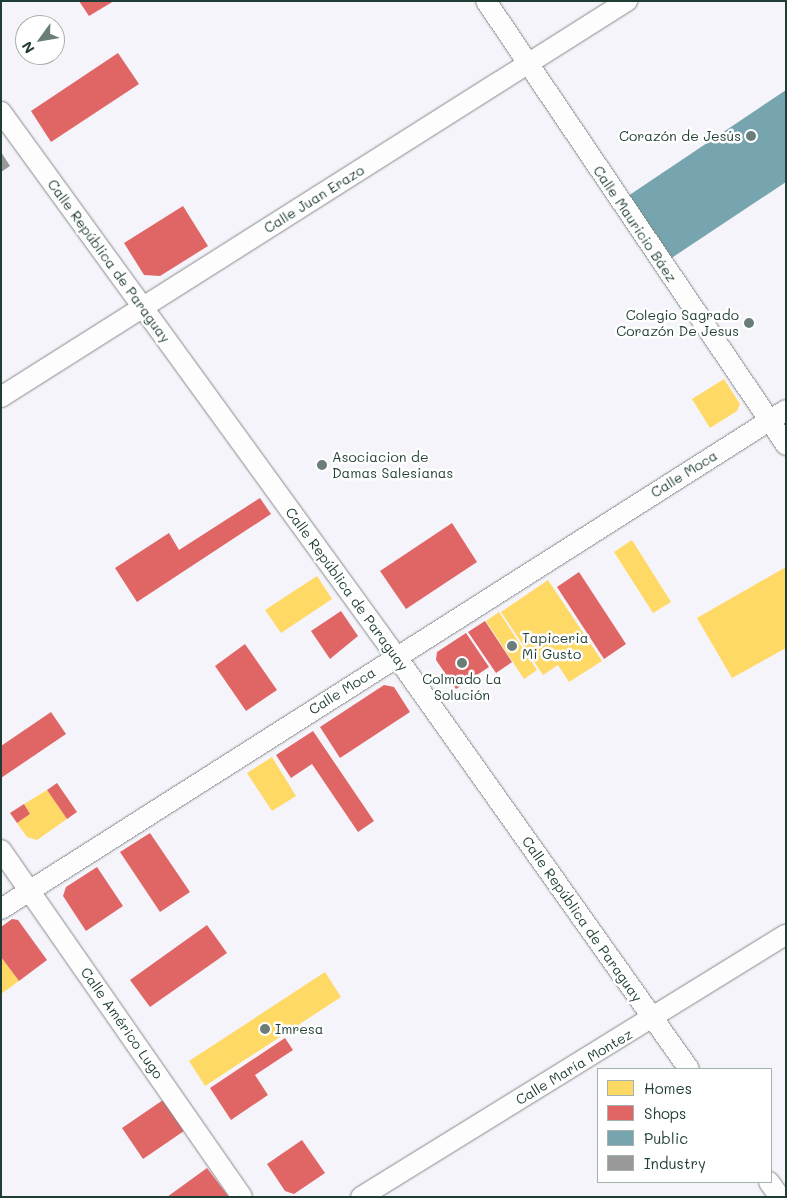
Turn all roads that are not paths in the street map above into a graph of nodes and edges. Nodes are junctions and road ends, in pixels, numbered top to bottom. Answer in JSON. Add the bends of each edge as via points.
{"nodes":[{"id":1,"x":486,"y":1,"type":"edge"},
{"id":2,"x":627,"y":1,"type":"edge"},
{"id":3,"x":526,"y":64,"type":"junction"},
{"id":4,"x":1,"y":112,"type":"edge"},
{"id":5,"x":142,"y":307,"type":"junction"},
{"id":6,"x":1,"y":397,"type":"edge"},
{"id":7,"x":786,"y":410,"type":"edge"},
{"id":8,"x":769,"y":421,"type":"junction"},
{"id":9,"x":786,"y":445,"type":"edge"},
{"id":10,"x":396,"y":656,"type":"junction"},
{"id":11,"x":1,"y":850,"type":"edge"},
{"id":12,"x":30,"y":889,"type":"junction"},
{"id":13,"x":1,"y":909,"type":"edge"},
{"id":14,"x":786,"y":935,"type":"edge"},
{"id":15,"x":654,"y":1019,"type":"junction"},
{"id":16,"x":688,"y":1068,"type":"edge"},
{"id":17,"x":771,"y":1183,"type":"edge"},
{"id":18,"x":242,"y":1197,"type":"edge"},
{"id":19,"x":360,"y":1197,"type":"edge"},
{"id":20,"x":780,"y":1197,"type":"edge"}],
"edges":[{"from":1,"to":3,"type":"street","name":"Calle Mauricio Báez"},
{"from":2,"to":3,"type":"street","name":"Calle Juan Erazo"},
{"from":3,"to":5,"type":"street","name":"Calle Juan Erazo"},
{"from":3,"to":8,"type":"street","name":"Calle Mauricio Báez"},
{"from":4,"to":5,"type":"street","name":"Calle República de Paraguay"},
{"from":5,"to":6,"type":"street","name":"Calle Juan Erazo"},
{"from":5,"to":10,"type":"street","name":"Calle República de Paraguay"},
{"from":7,"to":8,"type":"street","name":"Calle Moca"},
{"from":8,"to":9,"type":"street","name":"Calle Mauricio Báez"},
{"from":8,"to":10,"type":"street","name":"Calle Moca"},
{"from":10,"to":12,"type":"street","name":"Calle Moca"},
{"from":10,"to":15,"type":"street","name":"Calle República de Paraguay"},
{"from":11,"to":12,"type":"street","name":"Calle Américo Lugo"},
{"from":12,"to":13,"type":"street","name":"Calle Moca"},
{"from":12,"to":18,"type":"street","name":"Calle Américo Lugo"},
{"from":14,"to":15,"type":"street","name":"Calle María Montez"},
{"from":15,"to":16,"type":"street","name":"Calle República de Paraguay"},
{"from":15,"to":19,"type":"street","name":"Calle María Montez"},
{"from":17,"to":20,"type":"street"}]}
